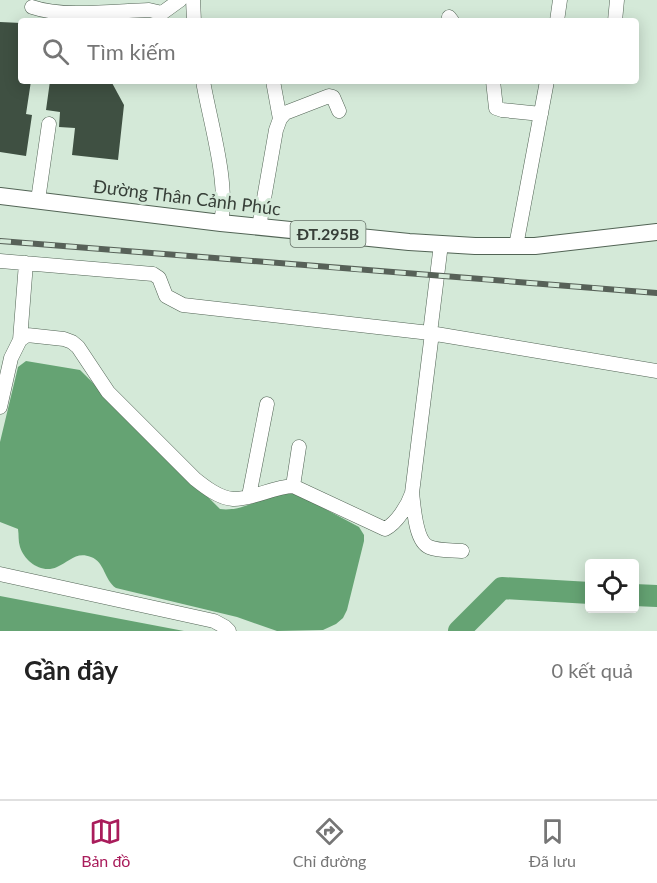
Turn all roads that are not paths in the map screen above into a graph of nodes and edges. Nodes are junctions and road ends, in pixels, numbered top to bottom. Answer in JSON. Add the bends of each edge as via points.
{"nodes":[{"id":1,"x":180,"y":0,"type":"edge"},
{"id":2,"x":193,"y":0,"type":"edge"},
{"id":3,"x":560,"y":0,"type":"edge"},
{"id":4,"x":617,"y":0,"type":"edge"},
{"id":5,"x":32,"y":7,"type":"dead end"},
{"id":6,"x":194,"y":18,"type":"edge"},
{"id":7,"x":557,"y":18,"type":"edge"},
{"id":8,"x":615,"y":18,"type":"edge"},
{"id":9,"x":204,"y":84,"type":"edge"},
{"id":10,"x":274,"y":84,"type":"edge"},
{"id":11,"x":493,"y":84,"type":"edge"},
{"id":12,"x":546,"y":84,"type":"edge"},
{"id":13,"x":339,"y":111,"type":"dead end"},
{"id":14,"x":541,"y":114,"type":"junction"},
{"id":15,"x":280,"y":119,"type":"junction"},
{"id":16,"x":49,"y":124,"type":"dead end"},
{"id":17,"x":0,"y":196,"type":"edge"},
{"id":18,"x":38,"y":200,"type":"junction"},
{"id":19,"x":221,"y":223,"type":"junction"},
{"id":20,"x":259,"y":227,"type":"junction"},
{"id":21,"x":657,"y":232,"type":"edge"},
{"id":22,"x":441,"y":244,"type":"junction"},
{"id":23,"x":516,"y":246,"type":"junction"},
{"id":24,"x":0,"y":261,"type":"edge"},
{"id":25,"x":26,"y":263,"type":"junction"},
{"id":26,"x":431,"y":329,"type":"junction"},
{"id":27,"x":20,"y":340,"type":"junction"},
{"id":28,"x":657,"y":370,"type":"edge"},
{"id":29,"x":267,"y":404,"type":"dead end"},
{"id":30,"x":0,"y":407,"type":"edge"},
{"id":31,"x":299,"y":447,"type":"dead end"},
{"id":32,"x":293,"y":486,"type":"junction"},
{"id":33,"x":412,"y":493,"type":"junction"},
{"id":34,"x":249,"y":496,"type":"junction"},
{"id":35,"x":462,"y":551,"type":"dead end"},
{"id":36,"x":0,"y":574,"type":"edge"},
{"id":37,"x":229,"y":631,"type":"edge"}],
"edges":[{"from":1,"to":5,"type":"street","via":[[162,13]]},
{"from":2,"to":6,"type":"street"},
{"from":3,"to":7,"type":"street"},
{"from":4,"to":8,"type":"street"},
{"from":9,"to":19,"type":"street","via":[[223,196]]},
{"from":10,"to":15,"type":"street"},
{"from":11,"to":14,"type":"street","via":[[496,108]]},
{"from":12,"to":14,"type":"street"},
{"from":13,"to":15,"type":"street","via":[[329,96],[285,113]]},
{"from":14,"to":23,"type":"street"},
{"from":15,"to":20,"type":"street"},
{"from":16,"to":18,"type":"street"},
{"from":17,"to":18,"type":"main road","name":"Đường Thân Cảnh Phúc","number":"ĐT.295B"},
{"from":18,"to":19,"type":"main road","name":"Đường Thân Cảnh Phúc","number":"ĐT.295B"},
{"from":19,"to":20,"type":"main road","name":"Đường Thân Cảnh Phúc","number":"ĐT.295B"},
{"from":20,"to":22,"type":"main road","name":"Đường Thân Cảnh Phúc","number":"ĐT.295B"},
{"from":21,"to":23,"type":"main road","name":"Đường Thân Cảnh Phúc","number":"ĐT.295B"},
{"from":22,"to":23,"type":"main road","name":"Đường Thân Cảnh Phúc","number":"ĐT.295B"},
{"from":22,"to":26,"type":"street"},
{"from":24,"to":25,"type":"street"},
{"from":25,"to":26,"type":"street","via":[[153,274],[166,296],[183,305]]},
{"from":25,"to":27,"type":"street"},
{"from":26,"to":28,"type":"street"},
{"from":26,"to":33,"type":"street"},
{"from":27,"to":30,"type":"street","via":[[11,358]]},
{"from":27,"to":34,"type":"street","via":[[27,335],[72,342],[108,392],[195,479],[231,499]]},
{"from":29,"to":34,"type":"street"},
{"from":31,"to":32,"type":"street"},
{"from":32,"to":33,"type":"street","via":[[385,529],[410,501]]},
{"from":32,"to":34,"type":"street"},
{"from":33,"to":35,"type":"street","via":[[423,543],[430,548]]},
{"from":36,"to":37,"type":"street","via":[[214,621]]}]}
